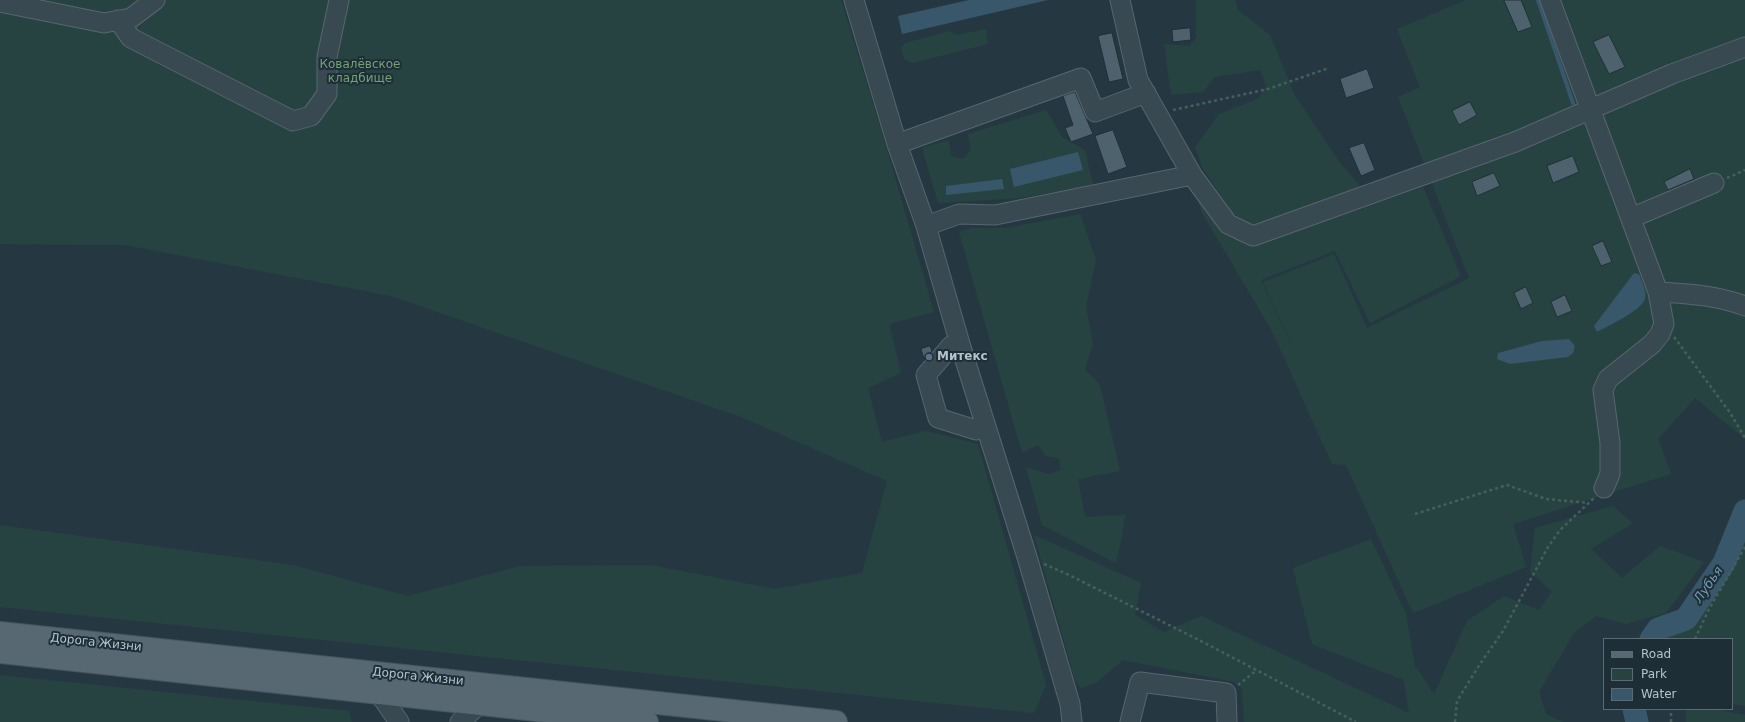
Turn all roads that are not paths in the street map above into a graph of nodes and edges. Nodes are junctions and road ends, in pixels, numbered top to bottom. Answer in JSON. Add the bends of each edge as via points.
{"nodes":[{"id":1,"x":155,"y":0,"type":"edge"},
{"id":2,"x":339,"y":0,"type":"edge"},
{"id":3,"x":854,"y":0,"type":"edge"},
{"id":4,"x":1120,"y":0,"type":"edge"},
{"id":5,"x":1550,"y":0,"type":"edge"},
{"id":6,"x":0,"y":2,"type":"edge"},
{"id":7,"x":118,"y":20,"type":"junction"},
{"id":8,"x":1745,"y":47,"type":"edge"},
{"id":9,"x":1146,"y":93,"type":"junction"},
{"id":10,"x":1591,"y":110,"type":"junction"},
{"id":11,"x":897,"y":144,"type":"junction"},
{"id":12,"x":1192,"y":175,"type":"junction"},
{"id":13,"x":1714,"y":184,"type":"dead end"},
{"id":14,"x":1631,"y":218,"type":"junction"},
{"id":15,"x":926,"y":226,"type":"junction"},
{"id":16,"x":1658,"y":292,"type":"junction"},
{"id":17,"x":1745,"y":306,"type":"edge"},
{"id":18,"x":960,"y":344,"type":"junction"},
{"id":19,"x":986,"y":428,"type":"junction"},
{"id":20,"x":1604,"y":488,"type":"road end"},
{"id":21,"x":0,"y":633,"type":"edge"},
{"id":22,"x":0,"y":652,"type":"edge"},
{"id":23,"x":379,"y":693,"type":"junction"},
{"id":24,"x":479,"y":704,"type":"junction"},
{"id":25,"x":399,"y":722,"type":"edge"},
{"id":26,"x":460,"y":722,"type":"edge"},
{"id":27,"x":647,"y":722,"type":"edge"},
{"id":28,"x":836,"y":722,"type":"edge"},
{"id":29,"x":1072,"y":722,"type":"edge"},
{"id":30,"x":1130,"y":722,"type":"edge"},
{"id":31,"x":1227,"y":722,"type":"edge"}],
"edges":[{"from":1,"to":7,"type":"street","via":[[131,18]]},
{"from":2,"to":7,"type":"street","via":[[327,57],[327,94],[311,116],[292,121],[131,38]]},
{"from":3,"to":11,"type":"street"},
{"from":4,"to":9,"type":"street","via":[[1138,80]]},
{"from":5,"to":10,"type":"street"},
{"from":6,"to":7,"type":"street","via":[[104,23]]},
{"from":8,"to":10,"type":"street","via":[[1672,74]]},
{"from":9,"to":11,"type":"street","via":[[1095,112],[1081,78]]},
{"from":9,"to":12,"type":"street"},
{"from":10,"to":12,"type":"street","via":[[1515,142],[1253,236],[1228,224]]},
{"from":10,"to":14,"type":"street"},
{"from":11,"to":15,"type":"street"},
{"from":12,"to":15,"type":"street","via":[[995,215],[959,214]]},
{"from":13,"to":14,"type":"street"},
{"from":14,"to":16,"type":"street"},
{"from":15,"to":18,"type":"street"},
{"from":16,"to":17,"type":"street","via":[[1706,295]]},
{"from":16,"to":20,"type":"street","via":[[1664,324],[1660,334],[1652,344],[1616,372],[1603,390],[1610,443],[1610,474]]},
{"from":18,"to":19,"type":"street"},
{"from":18,"to":19,"type":"street","via":[[951,346],[926,375],[938,418],[976,430]]},
{"from":19,"to":29,"type":"street","via":[[1027,556],[1070,704]]},
{"from":21,"to":28,"type":"main road","name":"Дорога Жизни"},
{"from":22,"to":23,"type":"main road","name":"Дорога Жизни"},
{"from":23,"to":24,"type":"main road","name":"Дорога Жизни"},
{"from":23,"to":25,"type":"street"},
{"from":24,"to":26,"type":"street"},
{"from":24,"to":27,"type":"main road","name":"Дорога Жизни"},
{"from":30,"to":31,"type":"street","via":[[1140,682],[1226,693]]}]}
